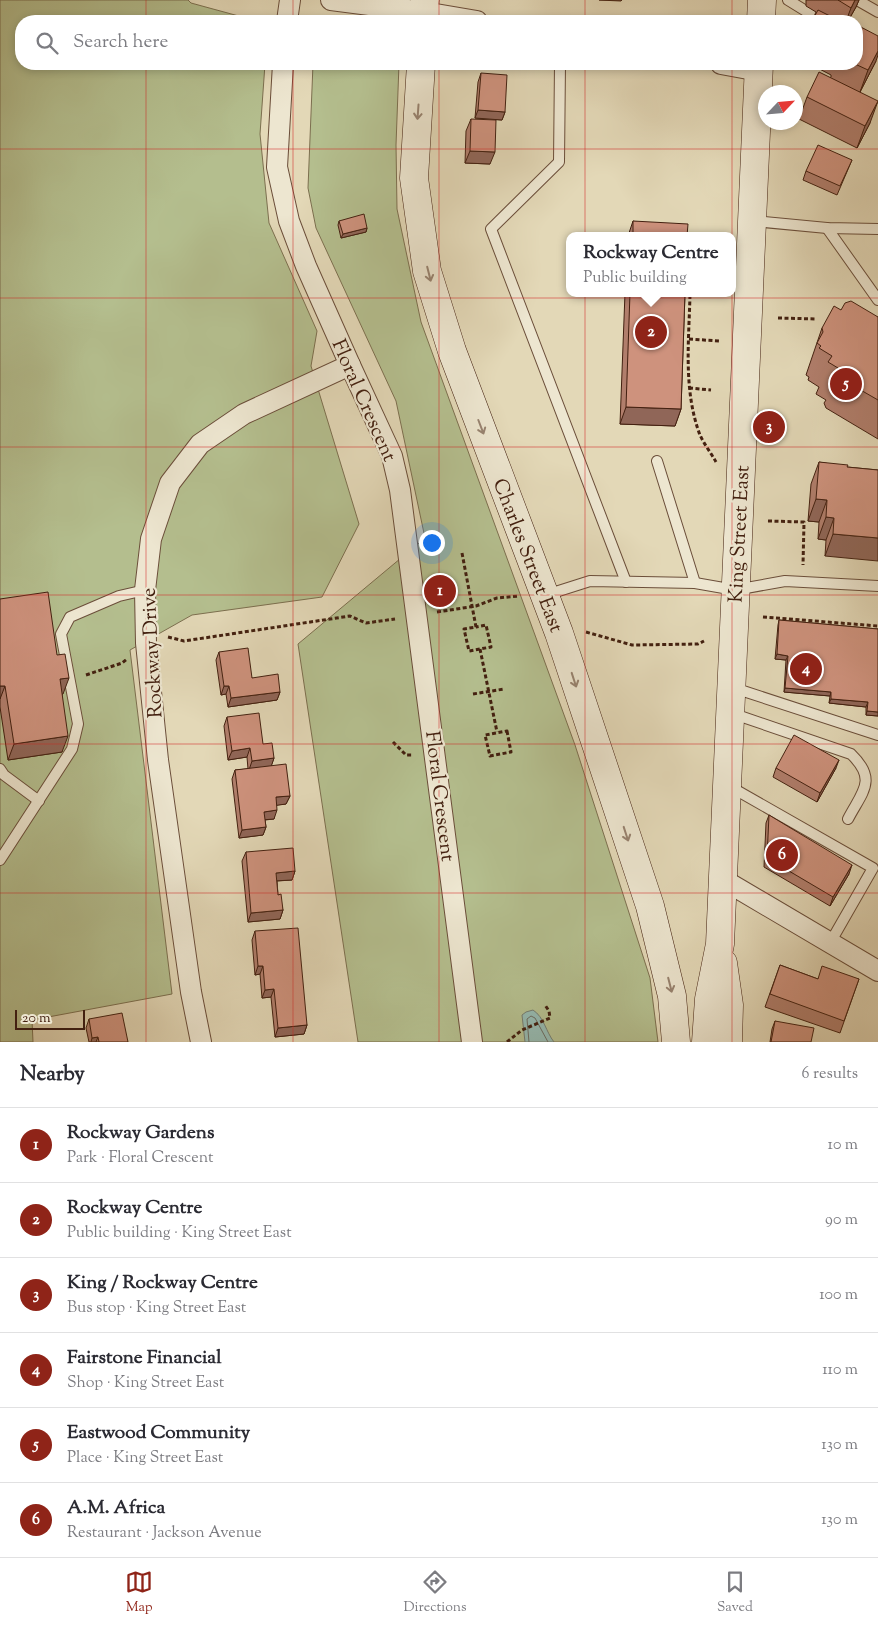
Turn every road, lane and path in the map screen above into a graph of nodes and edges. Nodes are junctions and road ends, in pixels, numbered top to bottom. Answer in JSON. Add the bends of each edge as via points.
{"nodes":[{"id":1,"x":290,"y":0,"type":"edge"},
{"id":2,"x":331,"y":0,"type":"edge"},
{"id":3,"x":762,"y":0,"type":"edge"},
{"id":4,"x":788,"y":0,"type":"edge"},
{"id":5,"x":857,"y":0,"type":"edge"},
{"id":6,"x":424,"y":11,"type":"edge"},
{"id":7,"x":878,"y":12,"type":"edge"},
{"id":8,"x":288,"y":15,"type":"edge"},
{"id":9,"x":445,"y":15,"type":"edge"},
{"id":10,"x":761,"y":15,"type":"edge"},
{"id":11,"x":812,"y":15,"type":"edge"},
{"id":12,"x":283,"y":70,"type":"edge"},
{"id":13,"x":421,"y":70,"type":"edge"},
{"id":14,"x":560,"y":70,"type":"edge"},
{"id":15,"x":759,"y":70,"type":"edge"},
{"id":16,"x":752,"y":221,"type":"junction"},
{"id":17,"x":827,"y":228,"type":"junction"},
{"id":18,"x":878,"y":229,"type":"edge"},
{"id":19,"x":690,"y":297,"type":"edge"},
{"id":20,"x":878,"y":300,"type":"edge"},
{"id":21,"x":778,"y":318,"type":"dead end"},
{"id":22,"x":817,"y":318,"type":"dead end"},
{"id":23,"x":689,"y":339,"type":"junction"},
{"id":24,"x":719,"y":341,"type":"dead end"},
{"id":25,"x":350,"y":365,"type":"junction"},
{"id":26,"x":689,"y":388,"type":"junction"},
{"id":27,"x":710,"y":390,"type":"dead end"},
{"id":28,"x":657,"y":461,"type":"dead end"},
{"id":29,"x":716,"y":462,"type":"dead end"},
{"id":30,"x":768,"y":521,"type":"dead end"},
{"id":31,"x":462,"y":553,"type":"dead end"},
{"id":32,"x":626,"y":582,"type":"junction"},
{"id":33,"x":802,"y":582,"type":"junction"},
{"id":34,"x":695,"y":583,"type":"junction"},
{"id":35,"x":878,"y":586,"type":"edge"},
{"id":36,"x":145,"y":590,"type":"junction"},
{"id":37,"x":735,"y":590,"type":"junction"},
{"id":38,"x":535,"y":598,"type":"junction"},
{"id":39,"x":472,"y":606,"type":"junction"},
{"id":40,"x":434,"y":613,"type":"dead end"},
{"id":41,"x":404,"y":617,"type":"dead end"},
{"id":42,"x":763,"y":617,"type":"dead end"},
{"id":43,"x":878,"y":626,"type":"edge"},
{"id":44,"x":476,"y":627,"type":"junction"},
{"id":45,"x":585,"y":631,"type":"dead end"},
{"id":46,"x":704,"y":641,"type":"dead end"},
{"id":47,"x":146,"y":643,"type":"junction"},
{"id":48,"x":480,"y":649,"type":"junction"},
{"id":49,"x":70,"y":680,"type":"junction"},
{"id":50,"x":504,"y":689,"type":"dead end"},
{"id":51,"x":489,"y":692,"type":"junction"},
{"id":52,"x":473,"y":694,"type":"dead end"},
{"id":53,"x":730,"y":700,"type":"junction"},
{"id":54,"x":497,"y":732,"type":"junction"},
{"id":55,"x":878,"y":735,"type":"edge"},
{"id":56,"x":0,"y":769,"type":"edge"},
{"id":57,"x":726,"y":784,"type":"junction"},
{"id":58,"x":39,"y":801,"type":"junction"},
{"id":59,"x":848,"y":819,"type":"dead end"},
{"id":60,"x":0,"y":860,"type":"edge"},
{"id":61,"x":722,"y":880,"type":"junction"},
{"id":62,"x":830,"y":943,"type":"junction"},
{"id":63,"x":720,"y":944,"type":"junction"},
{"id":64,"x":878,"y":971,"type":"edge"},
{"id":65,"x":545,"y":1004,"type":"dead end"},
{"id":66,"x":201,"y":1042,"type":"edge"},
{"id":67,"x":472,"y":1042,"type":"edge"},
{"id":68,"x":507,"y":1042,"type":"edge"},
{"id":69,"x":676,"y":1042,"type":"edge"},
{"id":70,"x":706,"y":1042,"type":"edge"},
{"id":71,"x":728,"y":1042,"type":"edge"}],
"edges":[{"from":1,"to":8,"type":"street"},
{"from":2,"to":6,"type":"street"},
{"from":3,"to":10,"type":"main road"},
{"from":4,"to":11,"type":"lane"},
{"from":5,"to":7,"type":"lane"},
{"from":6,"to":9,"type":"street"},
{"from":12,"to":25,"type":"street","name":"Floral Crescent","via":[[277,167],[290,221],[306,266]]},
{"from":13,"to":38,"type":"main road","name":"Charles Street East","one_way":true,"via":[[414,178],[427,271]]},
{"from":14,"to":32,"type":"lane","via":[[559,162],[491,229]]},
{"from":15,"to":16,"type":"main road","name":"King Street East"},
{"from":16,"to":17,"type":"lane"},
{"from":16,"to":37,"type":"main road","name":"King Street East"},
{"from":17,"to":18,"type":"lane"},
{"from":17,"to":20,"type":"lane"},
{"from":19,"to":23,"type":"path"},
{"from":21,"to":22,"type":"path"},
{"from":23,"to":24,"type":"path"},
{"from":23,"to":26,"type":"path"},
{"from":25,"to":36,"type":"street","name":"Rockway Drive","via":[[244,414],[200,444],[170,483],[151,539]]},
{"from":25,"to":67,"type":"street","name":"Floral Crescent","via":[[392,456],[400,490]]},
{"from":26,"to":27,"type":"path"},
{"from":26,"to":29,"type":"path","via":[[701,437]]},
{"from":28,"to":34,"type":"lane"},
{"from":30,"to":33,"type":"path","via":[[804,522]]},
{"from":31,"to":39,"type":"path"},
{"from":32,"to":34,"type":"lane"},
{"from":32,"to":38,"type":"lane","via":[[590,581]]},
{"from":33,"to":35,"type":"lane"},
{"from":33,"to":37,"type":"lane","via":[[785,580]]},
{"from":34,"to":37,"type":"lane"},
{"from":36,"to":47,"type":"street","name":"Rockway Drive"},
{"from":36,"to":49,"type":"lane","via":[[119,596],[70,617],[61,634]]},
{"from":37,"to":53,"type":"main road","name":"King Street East"},
{"from":38,"to":39,"type":"path","via":[[497,598]]},
{"from":38,"to":69,"type":"main road","name":"Charles Street East","one_way":true,"via":[[650,906],[672,996]]},
{"from":39,"to":40,"type":"path"},
{"from":39,"to":44,"type":"path"},
{"from":41,"to":47,"type":"path","via":[[366,623],[350,616],[184,641],[162,636]]},
{"from":42,"to":43,"type":"path"},
{"from":44,"to":48,"type":"path","via":[[486,625],[491,647]]},
{"from":44,"to":48,"type":"path","via":[[464,629],[468,651]]},
{"from":45,"to":46,"type":"path","via":[[632,645],[698,644]]},
{"from":47,"to":49,"type":"path","via":[[122,663]]},
{"from":47,"to":66,"type":"street","name":"Rockway Drive","via":[[158,760]]},
{"from":48,"to":51,"type":"path"},
{"from":49,"to":58,"type":"lane","via":[[78,724],[72,749]]},
{"from":50,"to":51,"type":"path"},
{"from":51,"to":52,"type":"path"},
{"from":51,"to":54,"type":"path"},
{"from":53,"to":55,"type":"lane"},
{"from":53,"to":57,"type":"main road","name":"King Street East"},
{"from":53,"to":59,"type":"lane","via":[[851,754],[860,762],[867,783]]},
{"from":54,"to":54,"type":"path","via":[[485,735],[490,756],[511,752],[507,731]]},
{"from":56,"to":58,"type":"lane"},
{"from":57,"to":61,"type":"main road","name":"King Street East"},
{"from":57,"to":62,"type":"lane","via":[[873,868]]},
{"from":58,"to":60,"type":"lane"},
{"from":61,"to":62,"type":"street"},
{"from":61,"to":63,"type":"main road","name":"King Street East"},
{"from":62,"to":64,"type":"street"},
{"from":63,"to":70,"type":"main road","name":"King Street East","via":[[709,1000]]},
{"from":63,"to":71,"type":"main road","name":"King Street East","via":[[729,1005]]},
{"from":65,"to":68,"type":"path","via":[[550,1018],[522,1030]]}]}
